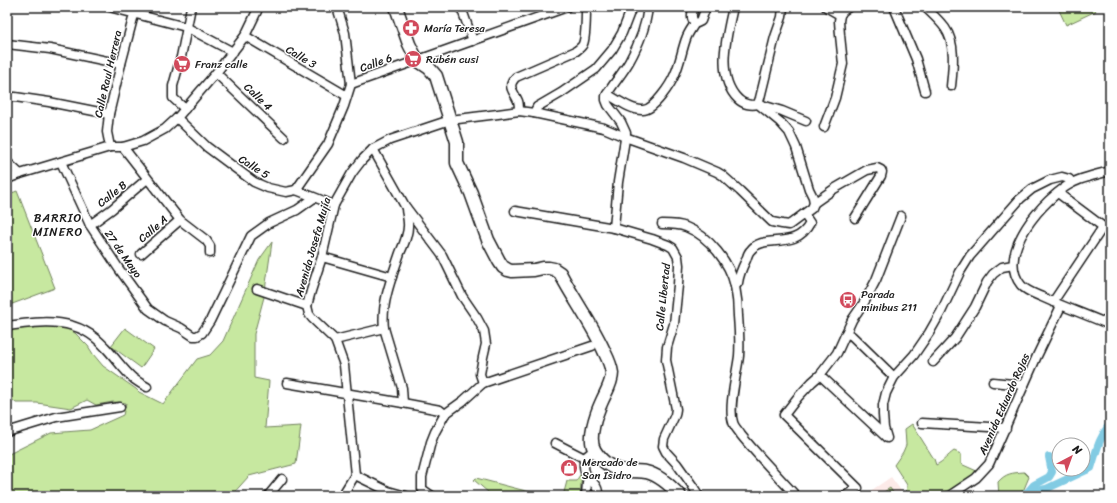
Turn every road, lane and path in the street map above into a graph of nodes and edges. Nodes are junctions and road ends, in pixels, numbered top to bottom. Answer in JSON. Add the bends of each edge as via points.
{"nodes":[{"id":1,"x":109,"y":7,"type":"edge"},
{"id":2,"x":191,"y":7,"type":"edge"},
{"id":3,"x":257,"y":7,"type":"edge"},
{"id":4,"x":337,"y":7,"type":"edge"},
{"id":5,"x":396,"y":7,"type":"edge"},
{"id":6,"x":461,"y":7,"type":"edge"},
{"id":7,"x":567,"y":7,"type":"edge"},
{"id":8,"x":586,"y":7,"type":"edge"},
{"id":9,"x":632,"y":7,"type":"edge"},
{"id":10,"x":648,"y":7,"type":"edge"},
{"id":11,"x":694,"y":7,"type":"edge"},
{"id":12,"x":706,"y":7,"type":"edge"},
{"id":13,"x":733,"y":7,"type":"edge"},
{"id":14,"x":784,"y":7,"type":"edge"},
{"id":15,"x":826,"y":7,"type":"edge"},
{"id":16,"x":849,"y":7,"type":"edge"},
{"id":17,"x":894,"y":7,"type":"edge"},
{"id":18,"x":925,"y":7,"type":"edge"},
{"id":19,"x":135,"y":10,"type":"edge"},
{"id":20,"x":840,"y":15,"type":"junction"},
{"id":21,"x":695,"y":22,"type":"junction"},
{"id":22,"x":186,"y":27,"type":"junction"},
{"id":23,"x":245,"y":36,"type":"junction"},
{"id":24,"x":473,"y":41,"type":"junction"},
{"id":25,"x":7,"y":44,"type":"edge"},
{"id":26,"x":233,"y":52,"type":"junction"},
{"id":27,"x":417,"y":60,"type":"junction"},
{"id":28,"x":121,"y":64,"type":"junction"},
{"id":29,"x":216,"y":73,"type":"junction"},
{"id":30,"x":351,"y":84,"type":"junction"},
{"id":31,"x":951,"y":86,"type":"dead end"},
{"id":32,"x":925,"y":90,"type":"dead end"},
{"id":33,"x":607,"y":94,"type":"junction"},
{"id":34,"x":347,"y":96,"type":"junction"},
{"id":35,"x":7,"y":98,"type":"edge"},
{"id":36,"x":758,"y":104,"type":"junction"},
{"id":37,"x":185,"y":109,"type":"junction"},
{"id":38,"x":519,"y":111,"type":"junction"},
{"id":39,"x":534,"y":113,"type":"junction"},
{"id":40,"x":109,"y":114,"type":"junction"},
{"id":41,"x":177,"y":118,"type":"junction"},
{"id":42,"x":450,"y":120,"type":"junction"},
{"id":43,"x":806,"y":121,"type":"dead end"},
{"id":44,"x":824,"y":127,"type":"dead end"},
{"id":45,"x":625,"y":137,"type":"junction"},
{"id":46,"x":284,"y":138,"type":"dead end"},
{"id":47,"x":110,"y":147,"type":"junction"},
{"id":48,"x":123,"y":147,"type":"junction"},
{"id":49,"x":373,"y":149,"type":"junction"},
{"id":50,"x":7,"y":162,"type":"edge"},
{"id":51,"x":61,"y":162,"type":"junction"},
{"id":52,"x":1110,"y":171,"type":"edge"},
{"id":53,"x":20,"y":174,"type":"junction"},
{"id":54,"x":7,"y":179,"type":"edge"},
{"id":55,"x":147,"y":179,"type":"junction"},
{"id":56,"x":1072,"y":183,"type":"junction"},
{"id":57,"x":296,"y":190,"type":"junction"},
{"id":58,"x":1058,"y":193,"type":"junction"},
{"id":59,"x":314,"y":198,"type":"junction"},
{"id":60,"x":814,"y":203,"type":"junction"},
{"id":61,"x":334,"y":205,"type":"junction"},
{"id":62,"x":405,"y":206,"type":"junction"},
{"id":63,"x":515,"y":211,"type":"dead end"},
{"id":64,"x":804,"y":214,"type":"junction"},
{"id":65,"x":901,"y":216,"type":"dead end"},
{"id":66,"x":855,"y":218,"type":"dead end"},
{"id":67,"x":180,"y":220,"type":"junction"},
{"id":68,"x":662,"y":224,"type":"dead end"},
{"id":69,"x":90,"y":225,"type":"junction"},
{"id":70,"x":614,"y":228,"type":"junction"},
{"id":71,"x":1107,"y":230,"type":"edge"},
{"id":72,"x":210,"y":253,"type":"dead end"},
{"id":73,"x":141,"y":254,"type":"dead end"},
{"id":74,"x":322,"y":257,"type":"junction"},
{"id":75,"x":1013,"y":265,"type":"junction"},
{"id":76,"x":392,"y":277,"type":"junction"},
{"id":77,"x":735,"y":286,"type":"junction"},
{"id":78,"x":257,"y":289,"type":"dead end"},
{"id":79,"x":1053,"y":302,"type":"junction"},
{"id":80,"x":307,"y":306,"type":"junction"},
{"id":81,"x":1061,"y":306,"type":"junction"},
{"id":82,"x":1110,"y":313,"type":"edge"},
{"id":83,"x":1108,"y":324,"type":"edge"},
{"id":84,"x":7,"y":326,"type":"edge"},
{"id":85,"x":384,"y":328,"type":"junction"},
{"id":86,"x":846,"y":333,"type":"junction"},
{"id":87,"x":335,"y":340,"type":"junction"},
{"id":88,"x":592,"y":346,"type":"dead end"},
{"id":89,"x":933,"y":362,"type":"dead end"},
{"id":90,"x":820,"y":375,"type":"junction"},
{"id":91,"x":894,"y":377,"type":"junction"},
{"id":92,"x":993,"y":382,"type":"dead end"},
{"id":93,"x":287,"y":383,"type":"dead end"},
{"id":94,"x":483,"y":383,"type":"junction"},
{"id":95,"x":1024,"y":385,"type":"junction"},
{"id":96,"x":147,"y":388,"type":"dead end"},
{"id":97,"x":347,"y":394,"type":"junction"},
{"id":98,"x":403,"y":403,"type":"junction"},
{"id":99,"x":120,"y":407,"type":"dead end"},
{"id":100,"x":445,"y":414,"type":"junction"},
{"id":101,"x":922,"y":423,"type":"dead end"},
{"id":102,"x":1006,"y":428,"type":"junction"},
{"id":103,"x":7,"y":432,"type":"edge"},
{"id":104,"x":555,"y":443,"type":"dead end"},
{"id":105,"x":594,"y":450,"type":"junction"},
{"id":106,"x":584,"y":458,"type":"junction"},
{"id":107,"x":355,"y":475,"type":"junction"},
{"id":108,"x":282,"y":479,"type":"dead end"},
{"id":109,"x":590,"y":479,"type":"junction"},
{"id":110,"x":268,"y":496,"type":"edge"},
{"id":111,"x":342,"y":496,"type":"edge"},
{"id":112,"x":406,"y":496,"type":"edge"},
{"id":113,"x":432,"y":496,"type":"edge"},
{"id":114,"x":586,"y":496,"type":"edge"},
{"id":115,"x":598,"y":496,"type":"edge"},
{"id":116,"x":680,"y":496,"type":"edge"},
{"id":117,"x":699,"y":496,"type":"edge"},
{"id":118,"x":796,"y":496,"type":"edge"},
{"id":119,"x":845,"y":496,"type":"edge"},
{"id":120,"x":949,"y":496,"type":"edge"}],
"edges":[{"from":1,"to":19,"type":"street"},
{"from":2,"to":22,"type":"street"},
{"from":3,"to":23,"type":"street"},
{"from":4,"to":30,"type":"street","via":[[345,33]]},
{"from":5,"to":27,"type":"main road"},
{"from":6,"to":24,"type":"street"},
{"from":7,"to":24,"type":"street","name":"Calle 6"},
{"from":8,"to":38,"type":"street","via":[[581,47],[513,80],[511,87],[518,101]]},
{"from":9,"to":39,"type":"street","via":[[612,50],[596,69],[537,107]]},
{"from":10,"to":33,"type":"street","via":[[639,43]]},
{"from":11,"to":21,"type":"street","via":[[692,19]]},
{"from":12,"to":21,"type":"street","via":[[701,21]]},
{"from":13,"to":36,"type":"street","via":[[724,59],[728,82],[733,94],[740,100],[747,104]]},
{"from":14,"to":36,"type":"street"},
{"from":15,"to":20,"type":"street"},
{"from":16,"to":20,"type":"street"},
{"from":17,"to":32,"type":"street","via":[[916,59]]},
{"from":18,"to":31,"type":"street","via":[[946,28],[949,35],[954,62]]},
{"from":19,"to":22,"type":"street"},
{"from":19,"to":28,"type":"street","name":"Calle Raul Herrera"},
{"from":20,"to":44,"type":"street","via":[[843,64],[835,98]]},
{"from":21,"to":33,"type":"street","via":[[686,38],[675,75],[662,95],[648,109],[638,110]]},
{"from":22,"to":26,"type":"street"},
{"from":22,"to":37,"type":"street","via":[[173,86],[173,98]]},
{"from":23,"to":26,"type":"street"},
{"from":23,"to":34,"type":"street","name":"Calle 3"},
{"from":24,"to":27,"type":"street","name":"Calle 6"},
{"from":25,"to":28,"type":"street"},
{"from":26,"to":29,"type":"street"},
{"from":27,"to":30,"type":"street","name":"Calle 6"},
{"from":27,"to":42,"type":"main road","via":[[436,76]]},
{"from":28,"to":40,"type":"street","name":"Calle Raul Herrera"},
{"from":29,"to":37,"type":"street"},
{"from":29,"to":46,"type":"street","name":"Calle 4"},
{"from":30,"to":34,"type":"street"},
{"from":33,"to":45,"type":"street","via":[[606,100],[624,128]]},
{"from":34,"to":57,"type":"street","via":[[328,144]]},
{"from":35,"to":40,"type":"street","via":[[49,102]]},
{"from":36,"to":43,"type":"street"},
{"from":36,"to":60,"type":"street","via":[[789,132]]},
{"from":37,"to":41,"type":"street"},
{"from":38,"to":39,"type":"street","name":"Avenida Josefa Mujía"},
{"from":38,"to":42,"type":"street","name":"Avenida Josefa Mujía"},
{"from":39,"to":45,"type":"street","name":"Avenida Josefa Mujía","via":[[604,128]]},
{"from":40,"to":47,"type":"street","name":"Calle Raul Herrera","via":[[107,132]]},
{"from":41,"to":48,"type":"street","via":[[165,129]]},
{"from":41,"to":57,"type":"street","name":"Calle 5","via":[[207,147],[254,182],[286,192]]},
{"from":42,"to":49,"type":"street","name":"Avenida Josefa Mujía","via":[[390,140]]},
{"from":42,"to":105,"type":"main road","via":[[456,142],[457,163],[498,261],[512,272],[549,268],[560,273],[601,343],[612,375],[610,386],[595,420],[592,440]]},
{"from":45,"to":64,"type":"street","name":"Avenida Josefa Mujía","via":[[717,172],[740,190],[772,222],[789,224]]},
{"from":45,"to":70,"type":"street"},
{"from":47,"to":48,"type":"street"},
{"from":47,"to":51,"type":"street"},
{"from":48,"to":55,"type":"street"},
{"from":49,"to":61,"type":"street","name":"Avenida Josefa Mujía","via":[[352,173]]},
{"from":49,"to":62,"type":"street"},
{"from":50,"to":53,"type":"street"},
{"from":51,"to":53,"type":"street"},
{"from":51,"to":69,"type":"street","name":"27 de Mayo"},
{"from":52,"to":56,"type":"street"},
{"from":53,"to":54,"type":"street"},
{"from":55,"to":67,"type":"street"},
{"from":55,"to":69,"type":"street","name":"Calle B"},
{"from":56,"to":58,"type":"street"},
{"from":56,"to":91,"type":"street","via":[[1062,177],[1050,180],[1032,189],[1020,199],[970,256],[928,333],[914,355]]},
{"from":57,"to":59,"type":"street","name":"Calle 5"},
{"from":58,"to":71,"type":"street"},
{"from":58,"to":75,"type":"street","via":[[1031,220],[1015,252]]},
{"from":59,"to":61,"type":"street","name":"Calle 5"},
{"from":59,"to":69,"type":"street","name":"27 de Mayo","via":[[250,236],[210,321],[197,336],[165,321],[148,308]]},
{"from":60,"to":64,"type":"street","name":"Avenida Josefa Mujía"},
{"from":60,"to":66,"type":"street","name":"Avenida Josefa Mujía","via":[[866,170],[880,169],[881,176]]},
{"from":61,"to":74,"type":"street","name":"Avenida Josefa Mujía"},
{"from":62,"to":76,"type":"street","via":[[407,235]]},
{"from":62,"to":94,"type":"street","via":[[442,255],[462,296],[484,331],[486,344],[480,374]]},
{"from":63,"to":70,"type":"street","name":"Calle Libertad"},
{"from":64,"to":77,"type":"street","via":[[810,223],[795,238],[766,242],[750,250]]},
{"from":65,"to":86,"type":"street","via":[[876,280]]},
{"from":67,"to":72,"type":"street","via":[[206,240],[210,246]]},
{"from":67,"to":73,"type":"street","name":"Calle A"},
{"from":68,"to":77,"type":"street","via":[[686,227],[709,241],[727,266]]},
{"from":70,"to":117,"type":"street","name":"Calle Libertad","via":[[668,245],[678,257],[674,324],[667,346],[666,360],[676,409],[663,446]]},
{"from":71,"to":79,"type":"street"},
{"from":74,"to":76,"type":"street"},
{"from":74,"to":80,"type":"street","name":"Avenida Josefa Mujía"},
{"from":75,"to":79,"type":"street","via":[[1022,286]]},
{"from":75,"to":89,"type":"street","via":[[1002,267],[993,274],[955,338]]},
{"from":76,"to":85,"type":"street","via":[[385,303]]},
{"from":77,"to":118,"type":"street","via":[[739,355],[732,408],[733,422],[749,445]]},
{"from":78,"to":80,"type":"street"},
{"from":79,"to":81,"type":"street"},
{"from":80,"to":87,"type":"street","name":"Avenida Josefa Mujía","via":[[312,318]]},
{"from":81,"to":83,"type":"street"},
{"from":81,"to":95,"type":"street","name":"Avenida Eduardo Rojas"},
{"from":82,"to":83,"type":"street"},
{"from":84,"to":96,"type":"street","via":[[58,323],[81,328],[92,334],[134,379]]},
{"from":85,"to":87,"type":"street"},
{"from":85,"to":98,"type":"street","via":[[402,388]]},
{"from":86,"to":90,"type":"street","via":[[837,353]]},
{"from":86,"to":91,"type":"street"},
{"from":87,"to":97,"type":"street","name":"Avenida Josefa Mujía","via":[[344,365]]},
{"from":88,"to":94,"type":"street"},
{"from":90,"to":91,"type":"street","via":[[887,438],[883,405]]},
{"from":90,"to":119,"type":"street","via":[[784,415],[858,488]]},
{"from":92,"to":95,"type":"street"},
{"from":93,"to":97,"type":"street"},
{"from":94,"to":100,"type":"street"},
{"from":95,"to":102,"type":"street","name":"Avenida Eduardo Rojas"},
{"from":97,"to":98,"type":"street"},
{"from":97,"to":107,"type":"street","name":"Avenida Josefa Mujía"},
{"from":98,"to":100,"type":"street","via":[[440,410]]},
{"from":99,"to":103,"type":"street","via":[[56,417]]},
{"from":100,"to":113,"type":"street","via":[[431,442],[422,477],[422,489]]},
{"from":101,"to":102,"type":"street"},
{"from":102,"to":120,"type":"street","name":"Avenida Eduardo Rojas","via":[[982,473]]},
{"from":104,"to":106,"type":"street"},
{"from":105,"to":106,"type":"street"},
{"from":105,"to":116,"type":"main road","via":[[613,468],[647,472],[659,477]]},
{"from":106,"to":109,"type":"street","via":[[583,467]]},
{"from":107,"to":111,"type":"street"},
{"from":107,"to":112,"type":"street","via":[[388,491]]},
{"from":108,"to":110,"type":"street"},
{"from":109,"to":114,"type":"street","via":[[587,482]]},
{"from":109,"to":115,"type":"street","via":[[597,487]]}]}
